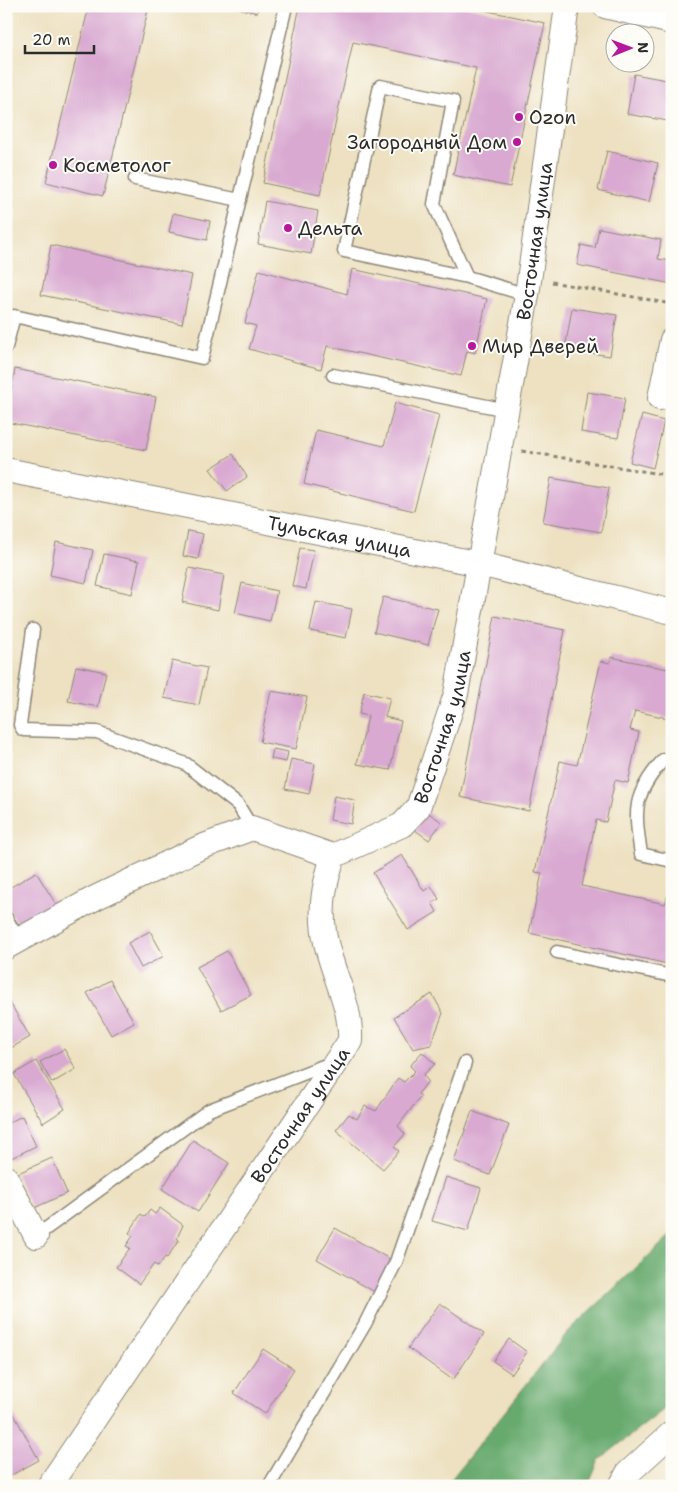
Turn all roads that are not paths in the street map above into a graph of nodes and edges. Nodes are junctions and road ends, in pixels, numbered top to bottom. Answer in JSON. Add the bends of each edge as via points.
{"nodes":[{"id":1,"x":286,"y":6,"type":"edge"},
{"id":2,"x":567,"y":6,"type":"edge"},
{"id":3,"x":605,"y":6,"type":"edge"},
{"id":4,"x":672,"y":22,"type":"edge"},
{"id":5,"x":135,"y":179,"type":"dead end"},
{"id":6,"x":240,"y":200,"type":"junction"},
{"id":7,"x":467,"y":277,"type":"junction"},
{"id":8,"x":528,"y":286,"type":"junction"},
{"id":9,"x":672,"y":340,"type":"edge"},
{"id":10,"x":6,"y":348,"type":"edge"},
{"id":11,"x":334,"y":375,"type":"dead end"},
{"id":12,"x":660,"y":398,"type":"dead end"},
{"id":13,"x":507,"y":410,"type":"junction"},
{"id":14,"x":6,"y":470,"type":"edge"},
{"id":15,"x":480,"y":564,"type":"junction"},
{"id":16,"x":672,"y":612,"type":"edge"},
{"id":17,"x":33,"y":630,"type":"dead end"},
{"id":18,"x":672,"y":761,"type":"edge"},
{"id":19,"x":252,"y":828,"type":"junction"},
{"id":20,"x":333,"y":856,"type":"junction"},
{"id":21,"x":672,"y":861,"type":"edge"},
{"id":22,"x":6,"y":918,"type":"edge"},
{"id":23,"x":13,"y":943,"type":"edge"},
{"id":24,"x":557,"y":952,"type":"dead end"},
{"id":25,"x":672,"y":976,"type":"edge"},
{"id":26,"x":337,"y":1061,"type":"junction"},
{"id":27,"x":465,"y":1063,"type":"dead end"},
{"id":28,"x":6,"y":1178,"type":"edge"},
{"id":29,"x":36,"y":1236,"type":"joint"},
{"id":30,"x":672,"y":1433,"type":"edge"},
{"id":31,"x":50,"y":1486,"type":"edge"},
{"id":32,"x":269,"y":1486,"type":"edge"},
{"id":33,"x":621,"y":1486,"type":"edge"}],
"edges":[{"from":1,"to":6,"type":"lane"},
{"from":2,"to":8,"type":"street","name":"Восточная улица"},
{"from":3,"to":4,"type":"street"},
{"from":5,"to":6,"type":"lane"},
{"from":6,"to":10,"type":"lane","via":[[202,358],[14,316]]},
{"from":7,"to":7,"type":"lane","via":[[434,204],[453,102],[380,86],[344,251]]},
{"from":7,"to":8,"type":"lane"},
{"from":8,"to":13,"type":"street","name":"Восточная улица"},
{"from":9,"to":12,"type":"street"},
{"from":11,"to":13,"type":"lane"},
{"from":13,"to":15,"type":"street","name":"Восточная улица"},
{"from":14,"to":15,"type":"street","name":"Тульская улица"},
{"from":15,"to":16,"type":"street","name":"Тульская улица"},
{"from":15,"to":20,"type":"street","name":"Восточная улица","via":[[456,694],[418,808],[402,825]]},
{"from":17,"to":19,"type":"lane","via":[[20,725],[23,730],[97,732],[186,764],[238,805]]},
{"from":18,"to":21,"type":"lane","via":[[663,760],[646,781],[637,802],[641,854]]},
{"from":19,"to":20,"type":"street"},
{"from":19,"to":23,"type":"street","via":[[190,852],[95,898]]},
{"from":20,"to":26,"type":"street","name":"Восточная улица","via":[[322,890],[324,933],[351,1025],[350,1041]]},
{"from":22,"to":23,"type":"lane"},
{"from":24,"to":25,"type":"lane"},
{"from":26,"to":29,"type":"lane","via":[[209,1110]]},
{"from":26,"to":31,"type":"street","name":"Восточная улица"},
{"from":27,"to":32,"type":"lane","via":[[396,1262],[365,1324]]},
{"from":28,"to":29,"type":"street"},
{"from":30,"to":33,"type":"street","via":[[628,1473]]}]}
